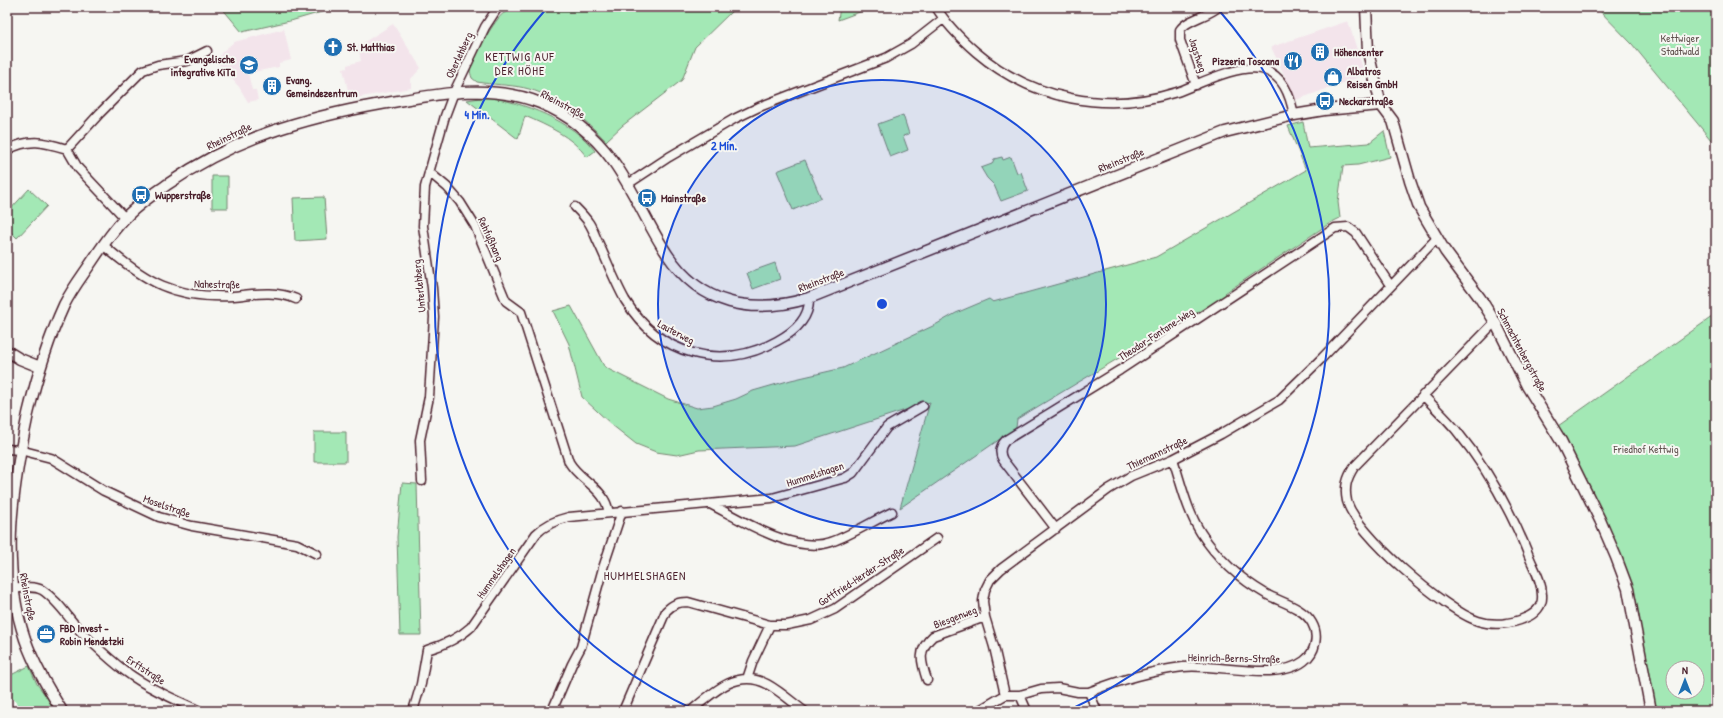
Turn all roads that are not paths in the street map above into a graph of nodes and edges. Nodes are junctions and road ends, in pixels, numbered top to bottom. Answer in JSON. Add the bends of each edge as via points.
{"nodes":[{"id":1,"x":498,"y":7,"type":"edge"},
{"id":2,"x":936,"y":7,"type":"edge"},
{"id":3,"x":1218,"y":7,"type":"edge"},
{"id":4,"x":1366,"y":7,"type":"edge"},
{"id":5,"x":943,"y":19,"type":"junction"},
{"id":6,"x":207,"y":51,"type":"dead end"},
{"id":7,"x":1196,"y":85,"type":"junction"},
{"id":8,"x":454,"y":92,"type":"junction"},
{"id":9,"x":1381,"y":105,"type":"junction"},
{"id":10,"x":1294,"y":115,"type":"junction"},
{"id":11,"x":67,"y":149,"type":"junction"},
{"id":12,"x":7,"y":150,"type":"edge"},
{"id":13,"x":429,"y":172,"type":"junction"},
{"id":14,"x":628,"y":184,"type":"junction"},
{"id":15,"x":575,"y":207,"type":"dead end"},
{"id":16,"x":125,"y":218,"type":"junction"},
{"id":17,"x":1437,"y":238,"type":"junction"},
{"id":18,"x":103,"y":245,"type":"junction"},
{"id":19,"x":1390,"y":285,"type":"junction"},
{"id":20,"x":809,"y":298,"type":"junction"},
{"id":21,"x":296,"y":299,"type":"dead end"},
{"id":22,"x":1494,"y":322,"type":"junction"},
{"id":23,"x":7,"y":351,"type":"edge"},
{"id":24,"x":40,"y":366,"type":"junction"},
{"id":25,"x":1423,"y":395,"type":"junction"},
{"id":26,"x":923,"y":406,"type":"dead end"},
{"id":27,"x":7,"y":449,"type":"edge"},
{"id":28,"x":20,"y":450,"type":"junction"},
{"id":29,"x":1173,"y":459,"type":"junction"},
{"id":30,"x":422,"y":481,"type":"dead end"},
{"id":31,"x":710,"y":504,"type":"junction"},
{"id":32,"x":622,"y":511,"type":"junction"},
{"id":33,"x":892,"y":512,"type":"dead end"},
{"id":34,"x":610,"y":513,"type":"junction"},
{"id":35,"x":1056,"y":528,"type":"junction"},
{"id":36,"x":937,"y":538,"type":"dead end"},
{"id":37,"x":317,"y":554,"type":"dead end"},
{"id":38,"x":13,"y":589,"type":"junction"},
{"id":39,"x":985,"y":617,"type":"junction"},
{"id":40,"x":770,"y":625,"type":"junction"},
{"id":41,"x":747,"y":679,"type":"junction"},
{"id":42,"x":927,"y":680,"type":"dead end"},
{"id":43,"x":1089,"y":692,"type":"junction"},
{"id":44,"x":1005,"y":695,"type":"junction"},
{"id":45,"x":1020,"y":695,"type":"junction"},
{"id":46,"x":62,"y":711,"type":"edge"},
{"id":47,"x":200,"y":711,"type":"edge"},
{"id":48,"x":413,"y":711,"type":"edge"},
{"id":49,"x":552,"y":711,"type":"edge"},
{"id":50,"x":623,"y":711,"type":"edge"},
{"id":51,"x":691,"y":711,"type":"edge"},
{"id":52,"x":804,"y":711,"type":"edge"},
{"id":53,"x":978,"y":711,"type":"edge"},
{"id":54,"x":1027,"y":711,"type":"edge"},
{"id":55,"x":1098,"y":711,"type":"edge"},
{"id":56,"x":1651,"y":711,"type":"edge"}],
"edges":[{"from":1,"to":8,"type":"street","name":"Oberlehberg","via":[[484,27]]},
{"from":2,"to":5,"type":"street"},
{"from":3,"to":7,"type":"street","name":"Jagstweg","via":[[1180,30],[1180,40]]},
{"from":4,"to":9,"type":"street","name":"Schmachtenbergstraße","via":[[1368,52]]},
{"from":5,"to":7,"type":"street","via":[[966,44],[990,64],[1020,82],[1059,97],[1084,101],[1126,102],[1165,95]]},
{"from":5,"to":14,"type":"street","via":[[911,44],[886,58],[758,107],[715,129]]},
{"from":6,"to":11,"type":"street","via":[[187,61],[143,70]]},
{"from":7,"to":10,"type":"street","via":[[1242,69],[1261,69],[1280,80],[1285,87]]},
{"from":8,"to":13,"type":"street","name":"Unterlehberg"},
{"from":8,"to":14,"type":"street","name":"Rheinstraße","via":[[483,91],[527,98],[542,104],[582,127],[599,144]]},
{"from":8,"to":16,"type":"street","name":"Rheinstraße","via":[[339,112],[258,135],[188,171]]},
{"from":9,"to":10,"type":"street","name":"Rheinstraße"},
{"from":9,"to":17,"type":"street","name":"Schmachtenbergstraße","via":[[1393,121],[1417,200]]},
{"from":10,"to":20,"type":"street","name":"Rheinstraße","via":[[1219,134]]},
{"from":11,"to":12,"type":"street","via":[[33,141]]},
{"from":11,"to":16,"type":"street","via":[[78,168]]},
{"from":13,"to":30,"type":"street","name":"Unterlehberg","via":[[423,226],[434,317],[429,397],[420,440]]},
{"from":13,"to":34,"type":"street","name":"Rehfußhang","via":[[460,202],[475,226],[506,301],[521,312],[569,462],[605,500]]},
{"from":14,"to":20,"type":"street","name":"Rheinstraße","via":[[668,255],[680,271],[700,288],[721,298],[750,306],[776,306]]},
{"from":15,"to":20,"type":"street","name":"Lauterweg","via":[[590,224],[624,298],[635,315],[648,330],[683,350],[702,356],[725,357],[764,349],[782,339],[806,317],[810,306]]},
{"from":16,"to":18,"type":"street","name":"Rheinstraße"},
{"from":17,"to":19,"type":"street","name":"Thiemannstraße"},
{"from":17,"to":22,"type":"street","name":"Schmachtenbergstraße"},
{"from":18,"to":21,"type":"street","name":"Nahestraße","via":[[140,275],[176,292],[215,297],[273,293]]},
{"from":18,"to":24,"type":"street","name":"Rheinstraße","via":[[65,304]]},
{"from":19,"to":29,"type":"street","name":"Thiemannstraße","via":[[1279,400]]},
{"from":19,"to":35,"type":"street","name":"Theodor-Fontane-Weg","via":[[1356,233],[1348,227],[1335,228],[1120,370],[1006,440],[1000,449],[1003,460]]},
{"from":22,"to":25,"type":"street"},
{"from":22,"to":56,"type":"street","name":"Schmachtenbergstraße","via":[[1527,386],[1561,441],[1616,556],[1628,589]]},
{"from":23,"to":24,"type":"street"},
{"from":24,"to":28,"type":"street","name":"Rheinstraße"},
{"from":25,"to":25,"type":"street","via":[[1456,430],[1485,469],[1522,539],[1541,584],[1542,597],[1539,608],[1531,615],[1515,622],[1498,624],[1479,622],[1460,613],[1400,567],[1352,513],[1345,489],[1354,467]]},
{"from":26,"to":31,"type":"street","name":"Hummelshagen","via":[[887,427],[852,473],[844,478],[772,498]]},
{"from":27,"to":28,"type":"street","name":"Moselstraße"},
{"from":28,"to":37,"type":"street","name":"Moselstraße","via":[[51,458],[104,491],[160,517],[192,526],[297,544]]},
{"from":28,"to":38,"type":"street","name":"Rheinstraße","via":[[10,516],[9,563]]},
{"from":29,"to":35,"type":"street","name":"Thiemannstraße","via":[[1132,476],[1109,489]]},
{"from":29,"to":43,"type":"street","name":"Heinrich-Berns-Straße","via":[[1200,532],[1217,555],[1238,576],[1266,594],[1304,613],[1312,622],[1315,632],[1313,650],[1299,665],[1286,670],[1184,667],[1138,675]]},
{"from":31,"to":32,"type":"street","name":"Hummelshagen"},
{"from":31,"to":33,"type":"street","name":"Hummelshagen","via":[[784,539],[813,544],[831,542]]},
{"from":32,"to":34,"type":"street","name":"Hummelshagen"},
{"from":32,"to":49,"type":"street","via":[[581,648]]},
{"from":34,"to":48,"type":"street","name":"Hummelshagen","via":[[557,520],[544,526],[536,534],[471,627],[460,637],[427,650]]},
{"from":35,"to":39,"type":"street","name":"Thiemannstraße","via":[[990,580],[984,596]]},
{"from":36,"to":40,"type":"street","name":"Gottfried-Herder-Straße","via":[[835,609],[811,620],[787,625]]},
{"from":38,"to":46,"type":"street","name":"Rheinstraße","via":[[25,641]]},
{"from":38,"to":47,"type":"street","name":"Erftstraße","via":[[41,589],[82,633],[125,671],[156,691]]},
{"from":39,"to":42,"type":"street","name":"Biesgenweg","via":[[934,636],[928,641],[922,650],[921,662]]},
{"from":39,"to":44,"type":"street","name":"Thiemannstraße"},
{"from":40,"to":41,"type":"street"},
{"from":40,"to":50,"type":"street","name":"Gottfried-Herder-Straße","via":[[688,602],[672,605],[666,611]]},
{"from":41,"to":51,"type":"street","via":[[727,683]]},
{"from":41,"to":52,"type":"street","via":[[767,684]]},
{"from":43,"to":45,"type":"street","via":[[1058,688],[1041,689]]},
{"from":43,"to":55,"type":"street"},
{"from":44,"to":45,"type":"street"},
{"from":44,"to":53,"type":"street"},
{"from":45,"to":54,"type":"street"}]}
